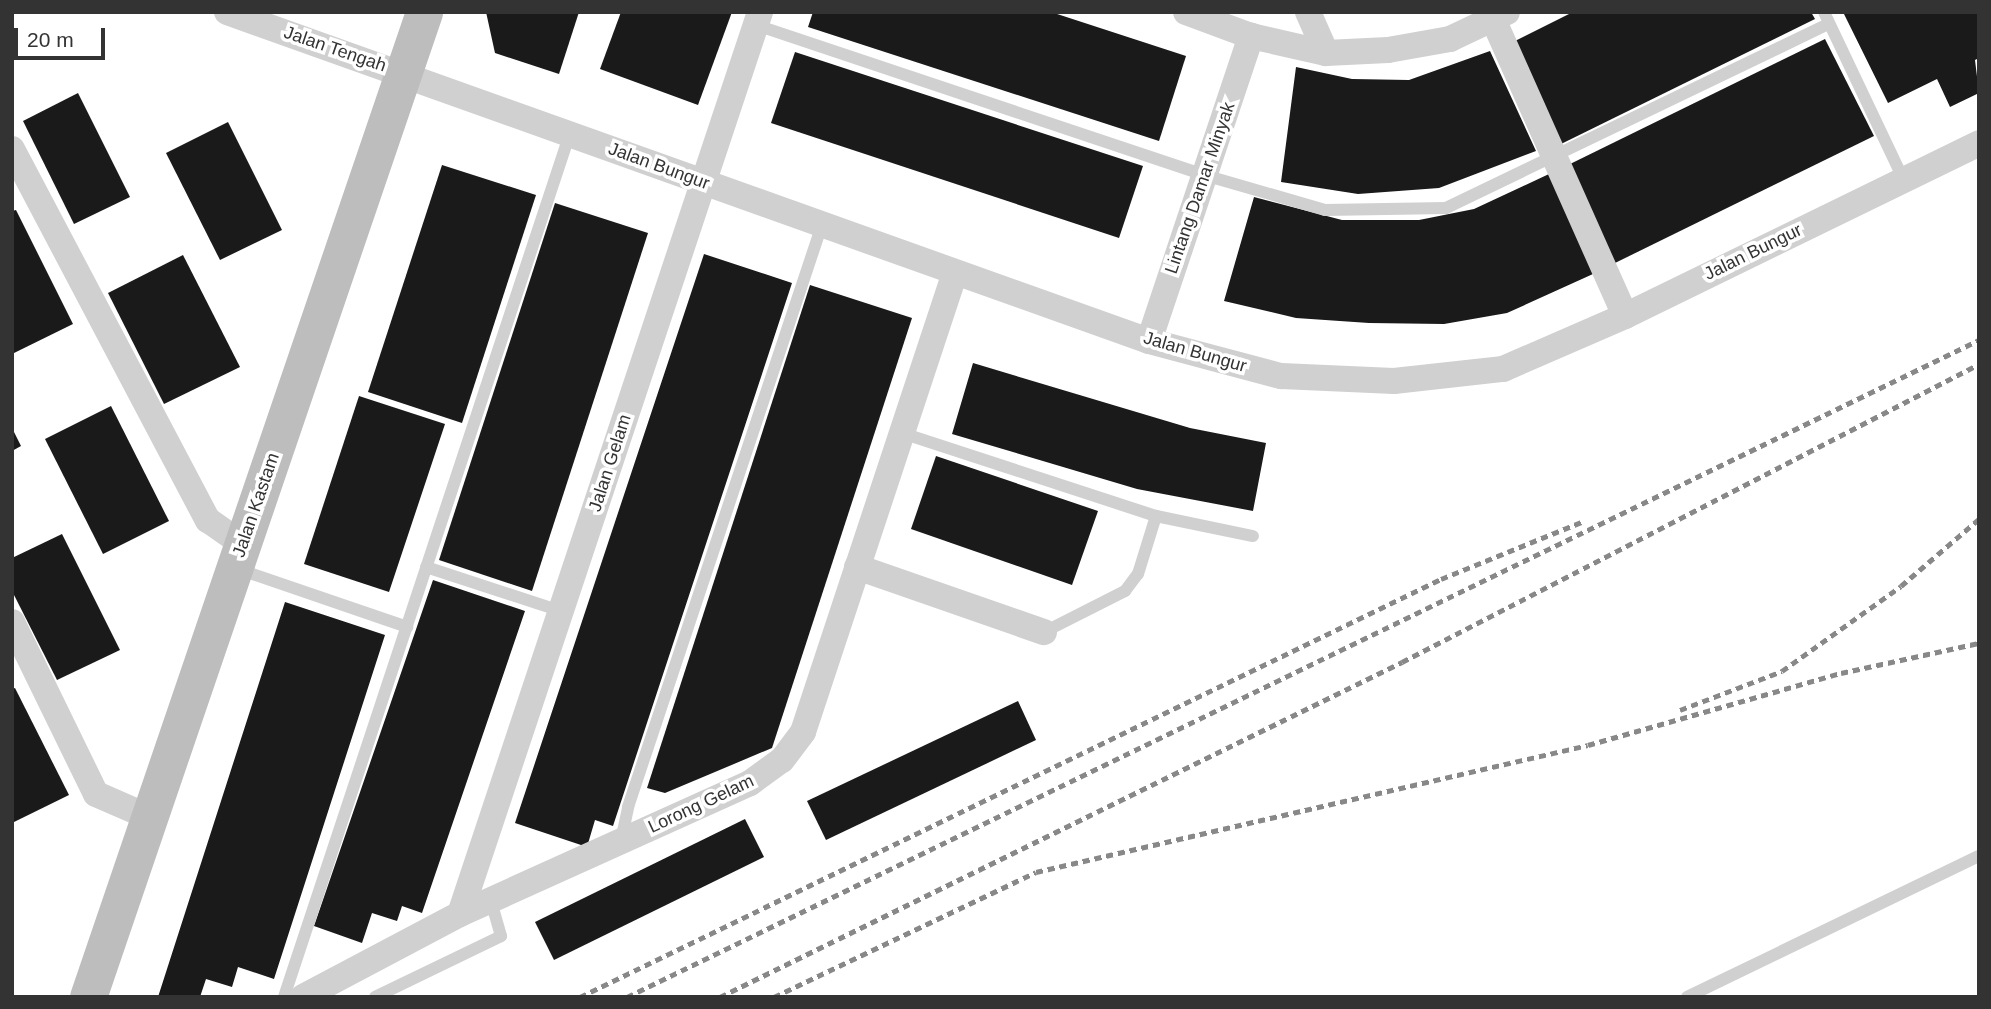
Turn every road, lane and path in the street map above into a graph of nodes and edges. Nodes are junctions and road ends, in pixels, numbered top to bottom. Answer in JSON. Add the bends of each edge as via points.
{"nodes":[{"id":1,"x":227,"y":12,"type":"edge"},
{"id":2,"x":424,"y":12,"type":"edge"},
{"id":3,"x":1186,"y":12,"type":"edge"},
{"id":4,"x":1308,"y":12,"type":"edge"},
{"id":5,"x":1500,"y":16,"type":"edge"},
{"id":6,"x":1826,"y":18,"type":"edge"},
{"id":7,"x":758,"y":19,"type":"edge"},
{"id":8,"x":1251,"y":36,"type":"junction"},
{"id":9,"x":1326,"y":53,"type":"junction"},
{"id":10,"x":404,"y":72,"type":"junction"},
{"id":11,"x":570,"y":133,"type":"junction"},
{"id":12,"x":1979,"y":143,"type":"edge"},
{"id":13,"x":12,"y":149,"type":"edge"},
{"id":14,"x":1556,"y":159,"type":"junction"},
{"id":15,"x":1204,"y":175,"type":"junction"},
{"id":16,"x":1903,"y":178,"type":"junction"},
{"id":17,"x":703,"y":182,"type":"junction"},
{"id":18,"x":822,"y":225,"type":"junction"},
{"id":19,"x":955,"y":274,"type":"junction"},
{"id":20,"x":1625,"y":316,"type":"junction"},
{"id":21,"x":1149,"y":341,"type":"junction"},
{"id":22,"x":902,"y":433,"type":"junction"},
{"id":23,"x":1156,"y":516,"type":"junction"},
{"id":24,"x":1253,"y":536,"type":"dead end"},
{"id":25,"x":238,"y":556,"type":"junction"},
{"id":26,"x":426,"y":567,"type":"junction"},
{"id":27,"x":857,"y":568,"type":"junction"},
{"id":28,"x":561,"y":611,"type":"junction"},
{"id":29,"x":12,"y":622,"type":"edge"},
{"id":30,"x":407,"y":627,"type":"junction"},
{"id":31,"x":1044,"y":632,"type":"joint"},
{"id":32,"x":149,"y":817,"type":"junction"},
{"id":33,"x":621,"y":841,"type":"junction"},
{"id":34,"x":1979,"y":856,"type":"edge"},
{"id":35,"x":491,"y":900,"type":"junction"},
{"id":36,"x":460,"y":914,"type":"junction"},
{"id":37,"x":88,"y":997,"type":"edge"},
{"id":38,"x":284,"y":997,"type":"edge"},
{"id":39,"x":303,"y":997,"type":"edge"},
{"id":40,"x":375,"y":997,"type":"edge"},
{"id":41,"x":1687,"y":997,"type":"edge"}],
"edges":[{"from":1,"to":10,"type":"street","name":"Jalan Tengah"},
{"from":2,"to":10,"type":"street","name":"Jalan Kastam"},
{"from":3,"to":8,"type":"street"},
{"from":4,"to":9,"type":"street"},
{"from":5,"to":9,"type":"street","via":[[1450,39],[1388,50]]},
{"from":5,"to":14,"type":"street"},
{"from":6,"to":14,"type":"lane"},
{"from":6,"to":16,"type":"lane"},
{"from":7,"to":15,"type":"lane"},
{"from":7,"to":17,"type":"street","name":"Jalan Gelam"},
{"from":8,"to":9,"type":"street"},
{"from":8,"to":15,"type":"street","name":"Lintang Damar Minyak"},
{"from":10,"to":11,"type":"street","name":"Jalan Bungur"},
{"from":10,"to":25,"type":"street","name":"Jalan Kastam"},
{"from":11,"to":17,"type":"street","name":"Jalan Bungur"},
{"from":11,"to":26,"type":"lane"},
{"from":12,"to":16,"type":"street","name":"Jalan Bungur"},
{"from":13,"to":25,"type":"street","via":[[208,520]]},
{"from":14,"to":15,"type":"lane","via":[[1446,208],[1325,210]]},
{"from":14,"to":20,"type":"street"},
{"from":15,"to":21,"type":"street","name":"Lintang Damar Minyak"},
{"from":16,"to":20,"type":"street","name":"Jalan Bungur"},
{"from":17,"to":18,"type":"street","name":"Jalan Bungur"},
{"from":17,"to":28,"type":"street","name":"Jalan Gelam"},
{"from":18,"to":19,"type":"street","name":"Jalan Bungur"},
{"from":18,"to":33,"type":"lane","via":[[628,807]]},
{"from":19,"to":21,"type":"street","name":"Jalan Bungur"},
{"from":19,"to":22,"type":"street","name":"Lorong Gelam"},
{"from":20,"to":21,"type":"street","name":"Jalan Bungur","via":[[1503,369],[1394,381],[1281,376]]},
{"from":22,"to":23,"type":"lane"},
{"from":22,"to":27,"type":"street","name":"Lorong Gelam"},
{"from":23,"to":24,"type":"lane"},
{"from":23,"to":31,"type":"lane","via":[[1138,574],[1125,591]]},
{"from":25,"to":30,"type":"lane"},
{"from":25,"to":32,"type":"street","name":"Jalan Kastam"},
{"from":26,"to":28,"type":"lane"},
{"from":26,"to":30,"type":"lane"},
{"from":27,"to":31,"type":"street"},
{"from":27,"to":33,"type":"street","name":"Lorong Gelam","via":[[803,733],[782,760],[750,783]]},
{"from":28,"to":36,"type":"street","name":"Jalan Gelam"},
{"from":29,"to":32,"type":"street","via":[[96,794]]},
{"from":30,"to":38,"type":"lane"},
{"from":32,"to":37,"type":"street","name":"Jalan Kastam"},
{"from":33,"to":35,"type":"street","name":"Lorong Gelam"},
{"from":34,"to":41,"type":"lane"},
{"from":35,"to":36,"type":"street","name":"Lorong Gelam"},
{"from":35,"to":40,"type":"lane","via":[[501,936]]},
{"from":36,"to":39,"type":"street","name":"Lorong Gelam"}]}
